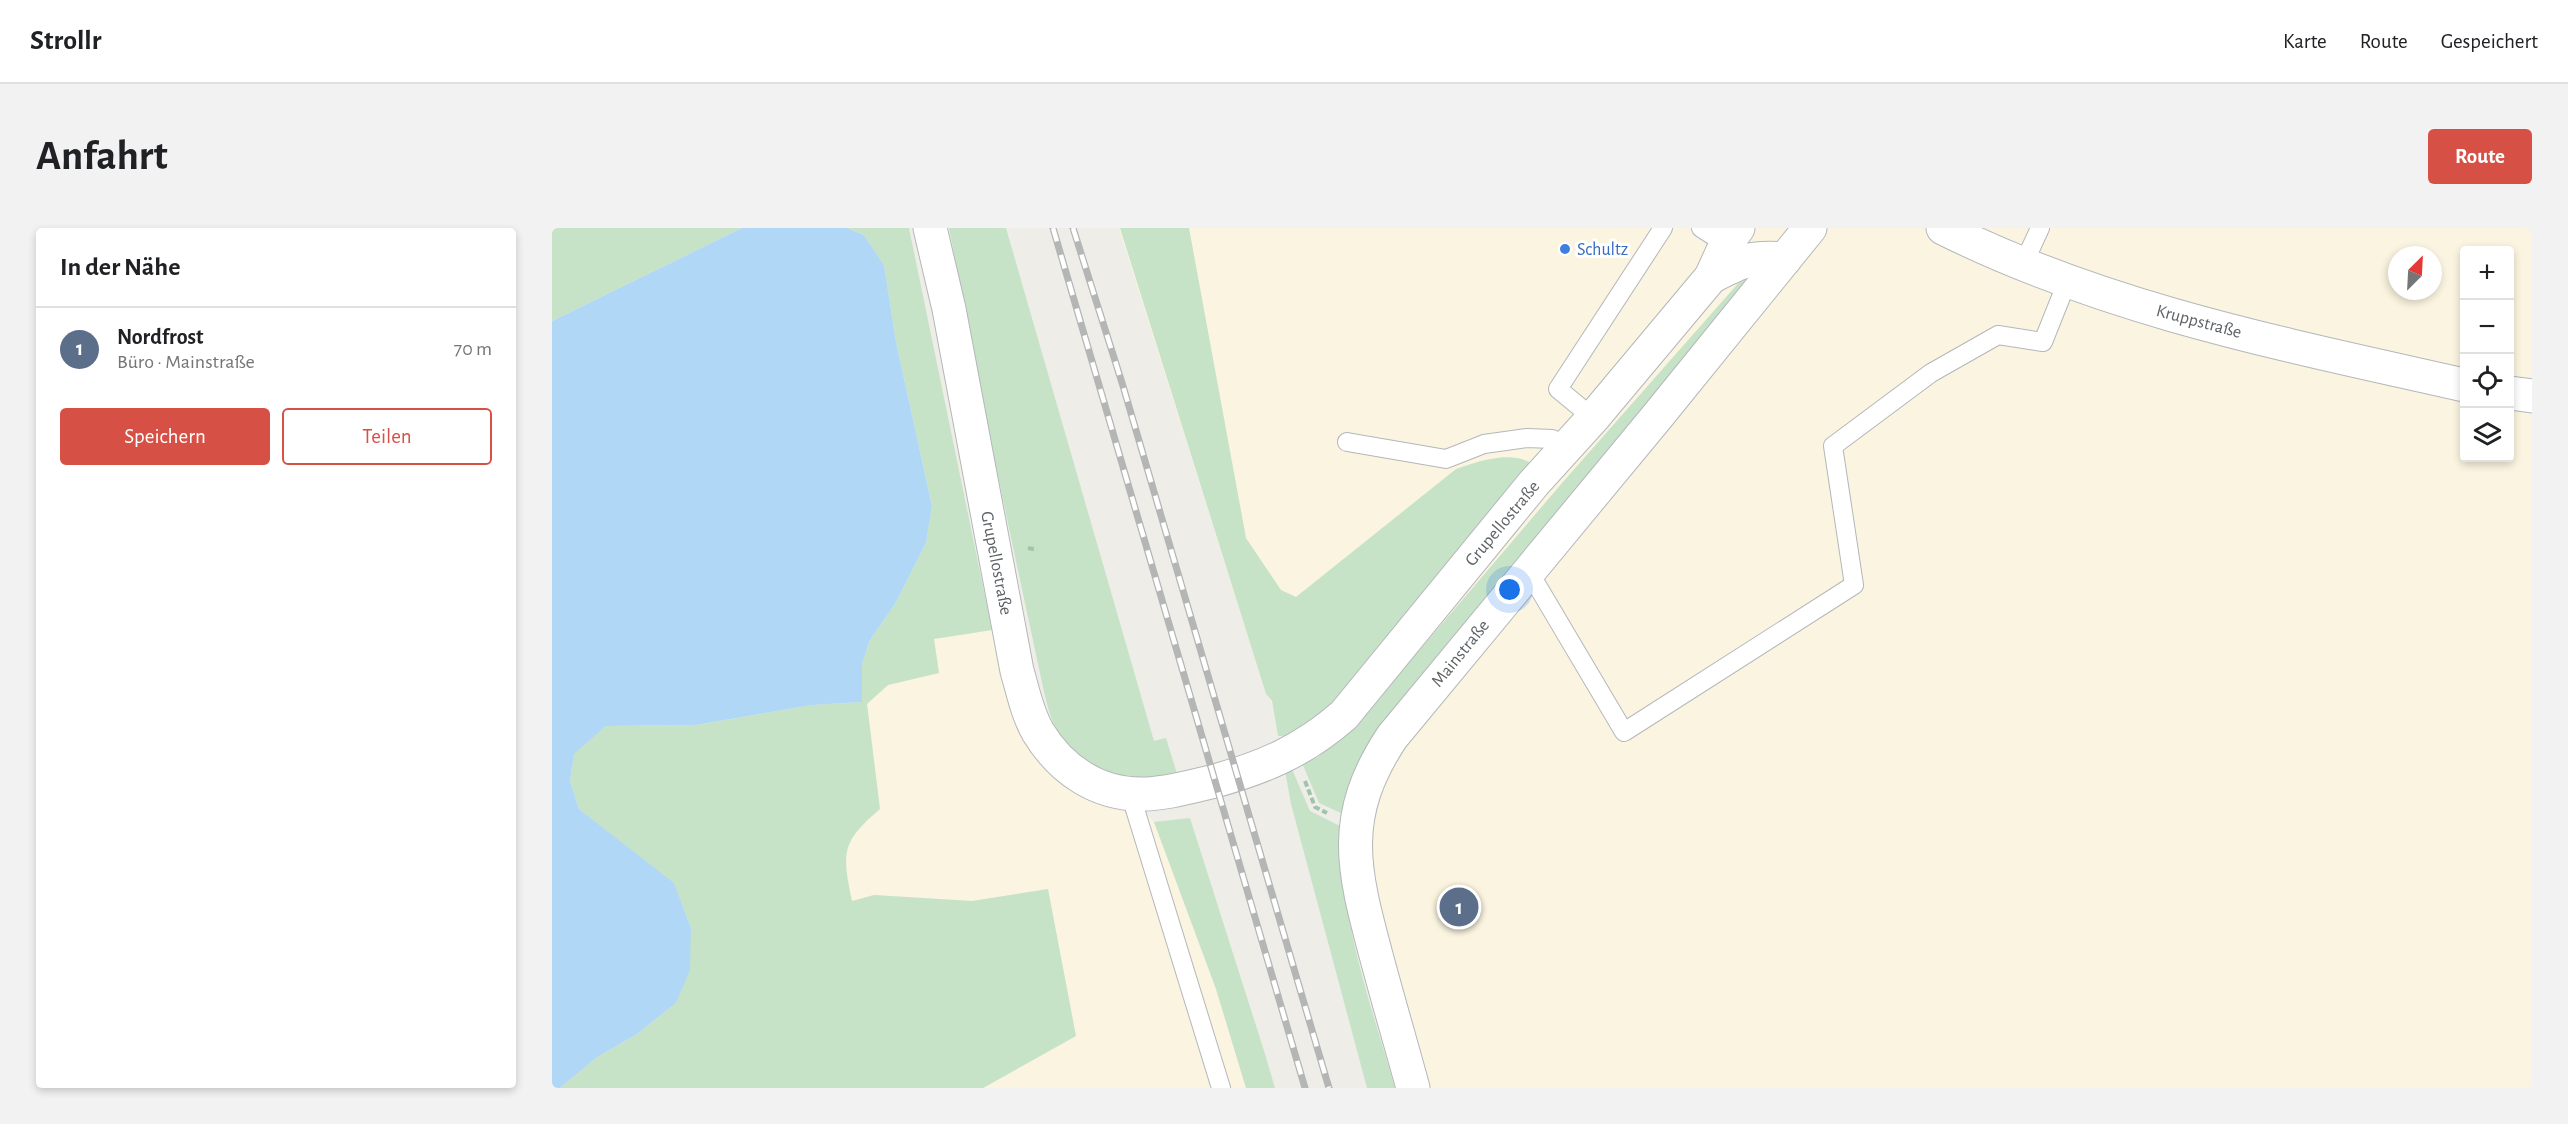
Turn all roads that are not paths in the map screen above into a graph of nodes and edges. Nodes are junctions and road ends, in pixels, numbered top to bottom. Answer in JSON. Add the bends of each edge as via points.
{"nodes":[{"id":1,"x":930,"y":228,"type":"edge"},
{"id":2,"x":1663,"y":228,"type":"edge"},
{"id":3,"x":1810,"y":228,"type":"edge"},
{"id":4,"x":1943,"y":228,"type":"edge"},
{"id":5,"x":2040,"y":228,"type":"edge"},
{"id":6,"x":1722,"y":234,"type":"edge"},
{"id":7,"x":1782,"y":244,"type":"edge"},
{"id":8,"x":2023,"y":265,"type":"junction"},
{"id":9,"x":1711,"y":277,"type":"junction"},
{"id":10,"x":2067,"y":282,"type":"junction"},
{"id":11,"x":2460,"y":384,"type":"edge"},
{"id":12,"x":2514,"y":394,"type":"edge"},
{"id":13,"x":2532,"y":396,"type":"edge"},
{"id":14,"x":1593,"y":418,"type":"junction"},
{"id":15,"x":1347,"y":442,"type":"dead end"},
{"id":16,"x":1567,"y":446,"type":"junction"},
{"id":17,"x":1528,"y":570,"type":"junction"},
{"id":18,"x":1130,"y":794,"type":"junction"},
{"id":19,"x":1221,"y":1088,"type":"edge"},
{"id":20,"x":1413,"y":1088,"type":"edge"}],
"edges":[{"from":1,"to":18,"type":"street","name":"Grupellostraße","via":[[950,309],[1026,706],[1038,732],[1059,760],[1087,782]]},
{"from":2,"to":14,"type":"lane","via":[[1558,389]]},
{"from":3,"to":7,"type":"street","name":"Mainstraße"},
{"from":4,"to":8,"type":"street","name":"Kruppstraße"},
{"from":5,"to":8,"type":"lane"},
{"from":6,"to":9,"type":"street","name":"Grupellostraße"},
{"from":7,"to":9,"type":"street","name":"Grupellostraße","via":[[1762,257],[1745,259]]},
{"from":7,"to":17,"type":"street","name":"Mainstraße","via":[[1656,418]]},
{"from":8,"to":10,"type":"street","name":"Kruppstraße"},
{"from":9,"to":14,"type":"street","name":"Grupellostraße"},
{"from":10,"to":11,"type":"street","name":"Kruppstraße","via":[[2170,315]]},
{"from":10,"to":17,"type":"lane","via":[[2043,342],[1998,335],[1930,372],[1833,446],[1854,585],[1624,732]]},
{"from":12,"to":13,"type":"street"},
{"from":14,"to":16,"type":"street","name":"Grupellostraße"},
{"from":15,"to":16,"type":"lane","via":[[1446,459],[1484,444],[1527,438],[1552,439]]},
{"from":16,"to":18,"type":"street","name":"Grupellostraße","via":[[1344,715],[1321,736],[1288,756],[1233,776],[1181,789]]},
{"from":17,"to":20,"type":"street","name":"Mainstraße","via":[[1392,736],[1365,787],[1356,829],[1358,887]]},
{"from":18,"to":19,"type":"lane"}]}
